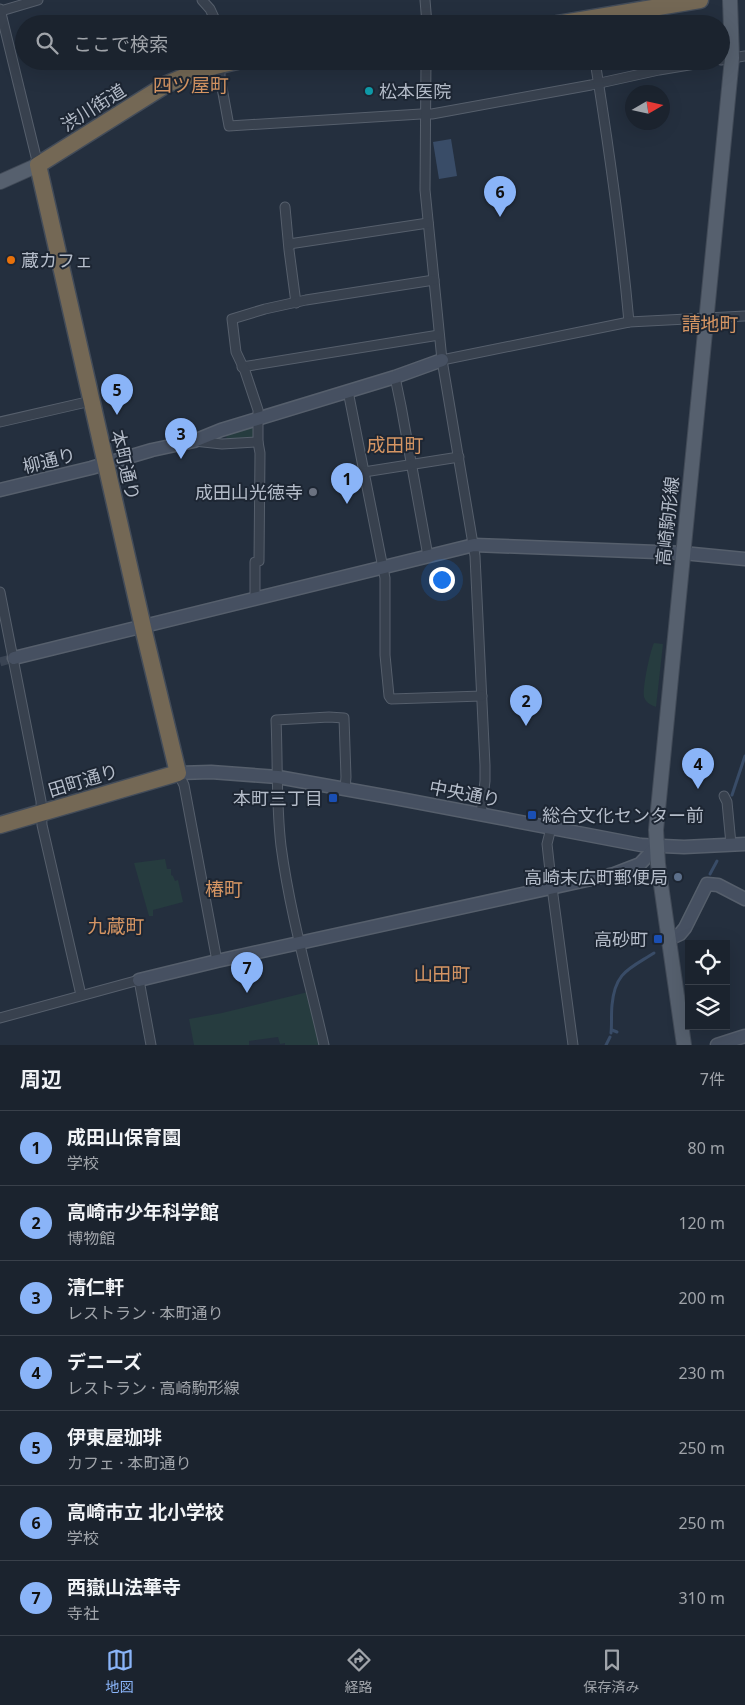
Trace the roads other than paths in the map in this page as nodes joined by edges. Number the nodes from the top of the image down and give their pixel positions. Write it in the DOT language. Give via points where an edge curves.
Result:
graph roads {
  1 [pos="38,0"];
  2 [pos="202,0"];
  3 [pos="424,0"];
  4 [pos="700,0"];
  5 [pos="730,0"];
  6 [pos="0,10"];
  7 [pos="213,15"];
  8 [pos="426,15"];
  9 [pos="620,15"];
  10 [pos="733,58"];
  11 [pos="200,70"];
  12 [pos="220,70"];
  13 [pos="426,70"];
  14 [pos="596,70"];
  15 [pos="659,70"];
  16 [pos="598,83"];
  17 [pos="427,115"];
  18 [pos="38,165"];
  19 [pos="0,182"];
  20 [pos="285,207"];
  21 [pos="428,223"];
  22 [pos="289,244"];
  23 [pos="434,280"];
  24 [pos="296,302"];
  25 [pos="745,316"];
  26 [pos="707,318"];
  27 [pos="629,322"];
  28 [pos="439,334"];
  29 [pos="442,360"];
  30 [pos="242,367"];
  31 [pos="395,377"];
  32 [pos="348,391"];
  33 [pos="91,401"];
  34 [pos="258,419"];
  35 [pos="0,422"];
  36 [pos="194,441"];
  37 [pos="258,442"];
  38 [pos="459,457"];
  39 [pos="106,464"];
  40 [pos="412,465"];
  41 [pos="364,472"];
  42 [pos="0,490"];
  43 [pos="474,545"];
  44 [pos="683,553"];
  45 [pos="428,556"];
  46 [pos="745,558"];
  47 [pos="383,567"];
  48 [pos="0,592"];
  49 [pos="255,598"];
  50 [pos="142,626"];
  51 [pos="14,658"];
  52 [pos="482,696"];
  53 [pos="178,773"];
  54 [pos="278,778"];
  55 [pos="345,789"];
  56 [pos="724,796"];
  57 [pos="41,813"];
  58 [pos="481,814"];
  59 [pos="0,825"];
  60 [pos="550,828"];
  61 [pos="731,844"];
  62 [pos="745,844"];
  63 [pos="656,846"];
  64 [pos="552,887"];
  65 [pos="745,899"];
  66 [pos="669,939"];
  67 [pos="300,944"];
  68 [pos="217,962"];
  69 [pos="139,980"];
  70 [pos="81,996"];
  71 [pos="0,1018"];
  72 [pos="745,1036"];
  73 [pos="151,1045"];
  74 [pos="324,1045"];
  75 [pos="573,1045"];
  76 [pos="684,1045"];
  77 [pos="717,1045"];
  1 -- 6 [label="street"];
  2 -- 7 [label="street"];
  3 -- 8 [label="street"];
  4 -- 9 [label="highway"];
  5 -- 10 [label="main road, 高崎駒形線"];
  6 -- 18 [label="street"];
  10 -- 26 [label="main road, 高崎駒形線"];
  11 -- 18 [label="highway, 渋川街道" via="168,84"];
  12 -- 17 [label="street" via="229,126"];
  13 -- 17 [label="street"];
  14 -- 16 [label="street"];
  15 -- 16 [label="street"];
  16 -- 17 [label="street"];
  16 -- 27 [label="street" via="624,257"];
  17 -- 21 [label="street" via="425,190"];
  18 -- 19 [label="main road, 渋川街道"];
  18 -- 33 [label="highway, 本町通り"];
  20 -- 22 [label="street"];
  21 -- 22 [label="street"];
  21 -- 23 [label="street"];
  22 -- 24 [label="street"];
  23 -- 24 [label="street"];
  23 -- 28 [label="street"];
  24 -- 30 [label="street" via="232,319 236,352"];
  25 -- 26 [label="street"];
  26 -- 27 [label="street"];
  26 -- 44 [label="main road, 高崎駒形線"];
  27 -- 29 [label="street"];
  28 -- 29 [label="street"];
  28 -- 30 [label="street"];
  29 -- 31 [label="street, 柳通り"];
  29 -- 38 [label="street"];
  30 -- 34 [label="street" via="258,410"];
  31 -- 32 [label="street, 柳通り"];
  31 -- 40 [label="street"];
  32 -- 34 [label="street, 柳通り"];
  32 -- 41 [label="street"];
  33 -- 35 [label="street"];
  33 -- 39 [label="highway, 本町通り"];
  34 -- 36 [label="street, 柳通り"];
  34 -- 37 [label="street"];
  36 -- 37 [label="street" via="222,444"];
  36 -- 39 [label="street, 柳通り"];
  37 -- 49 [label="street" via="259,561 255,562"];
  38 -- 40 [label="street"];
  38 -- 43 [label="street"];
  39 -- 42 [label="street, 柳通り"];
  39 -- 50 [label="highway, 本町通り"];
  40 -- 41 [label="street"];
  40 -- 45 [label="street"];
  41 -- 47 [label="street"];
  43 -- 44 [label="street"];
  43 -- 45 [label="street"];
  43 -- 52 [label="street"];
  44 -- 46 [label="street"];
  44 -- 63 [label="main road, 高崎駒形線"];
  45 -- 47 [label="street"];
  47 -- 49 [label="street"];
  47 -- 52 [label="street" via="385,655 391,699"];
  48 -- 51 [label="street"];
  49 -- 50 [label="street"];
  50 -- 51 [label="street"];
  50 -- 53 [label="highway, 本町通り"];
  51 -- 57 [label="street"];
  52 -- 58 [label="street" via="486,781"];
  53 -- 54 [label="street, 中央通り" via="220,772"];
  53 -- 57 [label="highway, 田町通り"];
  53 -- 68 [label="street" via="184,785"];
  54 -- 55 [label="street, 中央通り"];
  54 -- 55 [label="street" via="276,720 341,717 344,718"];
  54 -- 67 [label="street" via="276,802 281,848"];
  55 -- 58 [label="street, 中央通り"];
  56 -- 61 [label="street"];
  57 -- 59 [label="highway, 田町通り"];
  57 -- 70 [label="street"];
  58 -- 60 [label="street, 中央通り"];
  60 -- 63 [label="street, 中央通り"];
  60 -- 64 [label="street" via="547,844"];
  61 -- 62 [label="street, 中央通り"];
  61 -- 63 [label="street, 中央通り"];
  63 -- 64 [label="street" via="640,864 614,874"];
  63 -- 66 [label="main road, 高崎駒形線"];
  64 -- 67 [label="street"];
  64 -- 75 [label="street"];
  65 -- 66 [label="street" via="718,885 707,884 685,928"];
  66 -- 76 [label="main road, 高崎駒形線"];
  67 -- 68 [label="street"];
  67 -- 74 [label="street"];
  68 -- 69 [label="street"];
  69 -- 70 [label="street"];
  69 -- 73 [label="street"];
  70 -- 71 [label="street"];
  72 -- 77 [label="street"];
}
